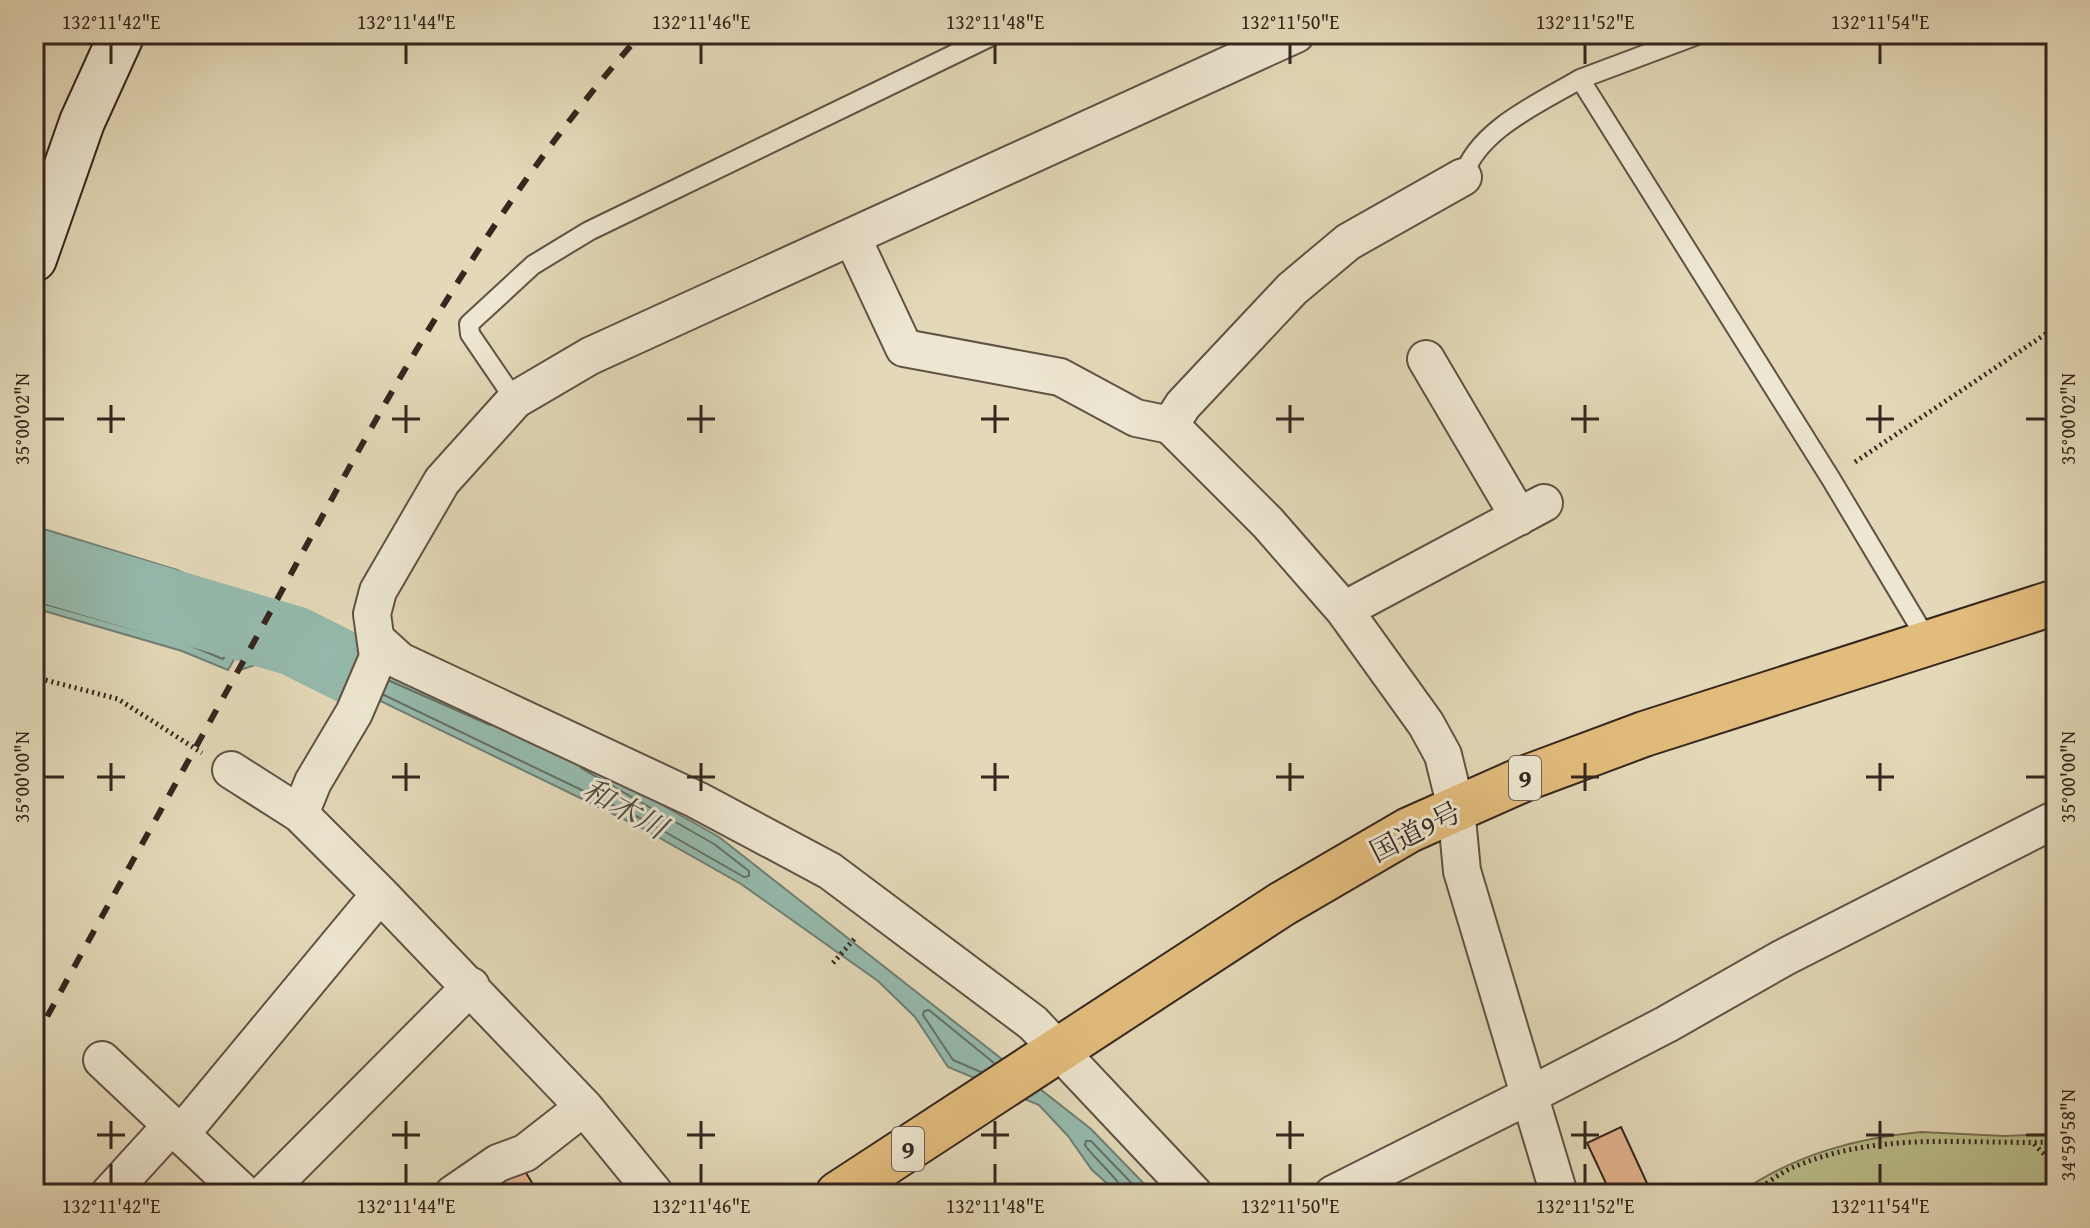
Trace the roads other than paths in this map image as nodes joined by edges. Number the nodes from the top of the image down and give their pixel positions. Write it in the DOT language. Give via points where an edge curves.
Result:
graph roads {
  1 [pos="122,34"];
  2 [pos="996,34"];
  3 [pos="1296,34"];
  4 [pos="1700,34"];
  5 [pos="1580,79"];
  6 [pos="1463,177"];
  7 [pos="852,237"];
  8 [pos="34,259"];
  9 [pos="1426,359"];
  10 [pos="515,400"];
  11 [pos="1170,425"];
  12 [pos="2056,602"];
  13 [pos="1344,610"];
  14 [pos="1929,643"];
  15 [pos="378,649"];
  16 [pos="231,770"];
  17 [pos="1456,808"];
  18 [pos="300,814"];
  19 [pos="2056,819"];
  20 [pos="380,894"];
  21 [pos="471,986"];
  22 [pos="1052,1055"];
  23 [pos="102,1060"];
  24 [pos="1532,1094"];
  25 [pos="584,1107"];
  26 [pos="176,1130"];
  27 [pos="109,1194"];
  28 [pos="244,1194"];
  29 [pos="264,1194"];
  30 [pos="453,1194"];
  31 [pos="655,1194"];
  32 [pos="838,1194"];
  33 [pos="1194,1194"];
  34 [pos="1333,1194"];
  35 [pos="1559,1194"];
  1 -- 8 [label="street" via="82,122"];
  2 -- 10 [label="lane" via="589,231 533,265 469,324 470,334"];
  3 -- 7 [label="street"];
  4 -- 5 [label="lane"];
  5 -- 6 [label="lane" via="1504,125 1467,164"];
  5 -- 14 [label="lane"];
  6 -- 11 [label="street" via="1348,242 1292,289"];
  7 -- 10 [label="street" via="590,356"];
  7 -- 11 [label="street" via="904,348 1060,377 1136,418"];
  9 -- 13 [label="street" via="1531,510"];
  10 -- 15 [label="street" via="442,481 378,591 372,614"];
  11 -- 13 [label="street" via="1268,523"];
  12 -- 14 [label="highway, 国道9号 / 9"];
  13 -- 17 [label="street" via="1426,724 1443,755"];
  14 -- 17 [label="highway, 国道9号 / 9" via="1644,734"];
  15 -- 18 [label="street" via="354,713"];
  15 -- 22 [label="street" via="697,800 830,871 941,952"];
  16 -- 18 [label="street"];
  17 -- 22 [label="highway, 国道9号 / 9" via="1282,904"];
  17 -- 24 [label="street" via="1462,871"];
  18 -- 20 [label="street"];
  19 -- 24 [label="street"];
  20 -- 21 [label="street"];
  20 -- 26 [label="street"];
  21 -- 25 [label="street"];
  21 -- 29 [label="street"];
  22 -- 32 [label="highway, 国道9号 / 9"];
  22 -- 33 [label="street"];
  23 -- 26 [label="street"];
  24 -- 34 [label="street"];
  24 -- 35 [label="street"];
  25 -- 30 [label="street" via="525,1153 498,1163"];
  25 -- 31 [label="street"];
  26 -- 27 [label="street"];
  26 -- 28 [label="street"];
}
